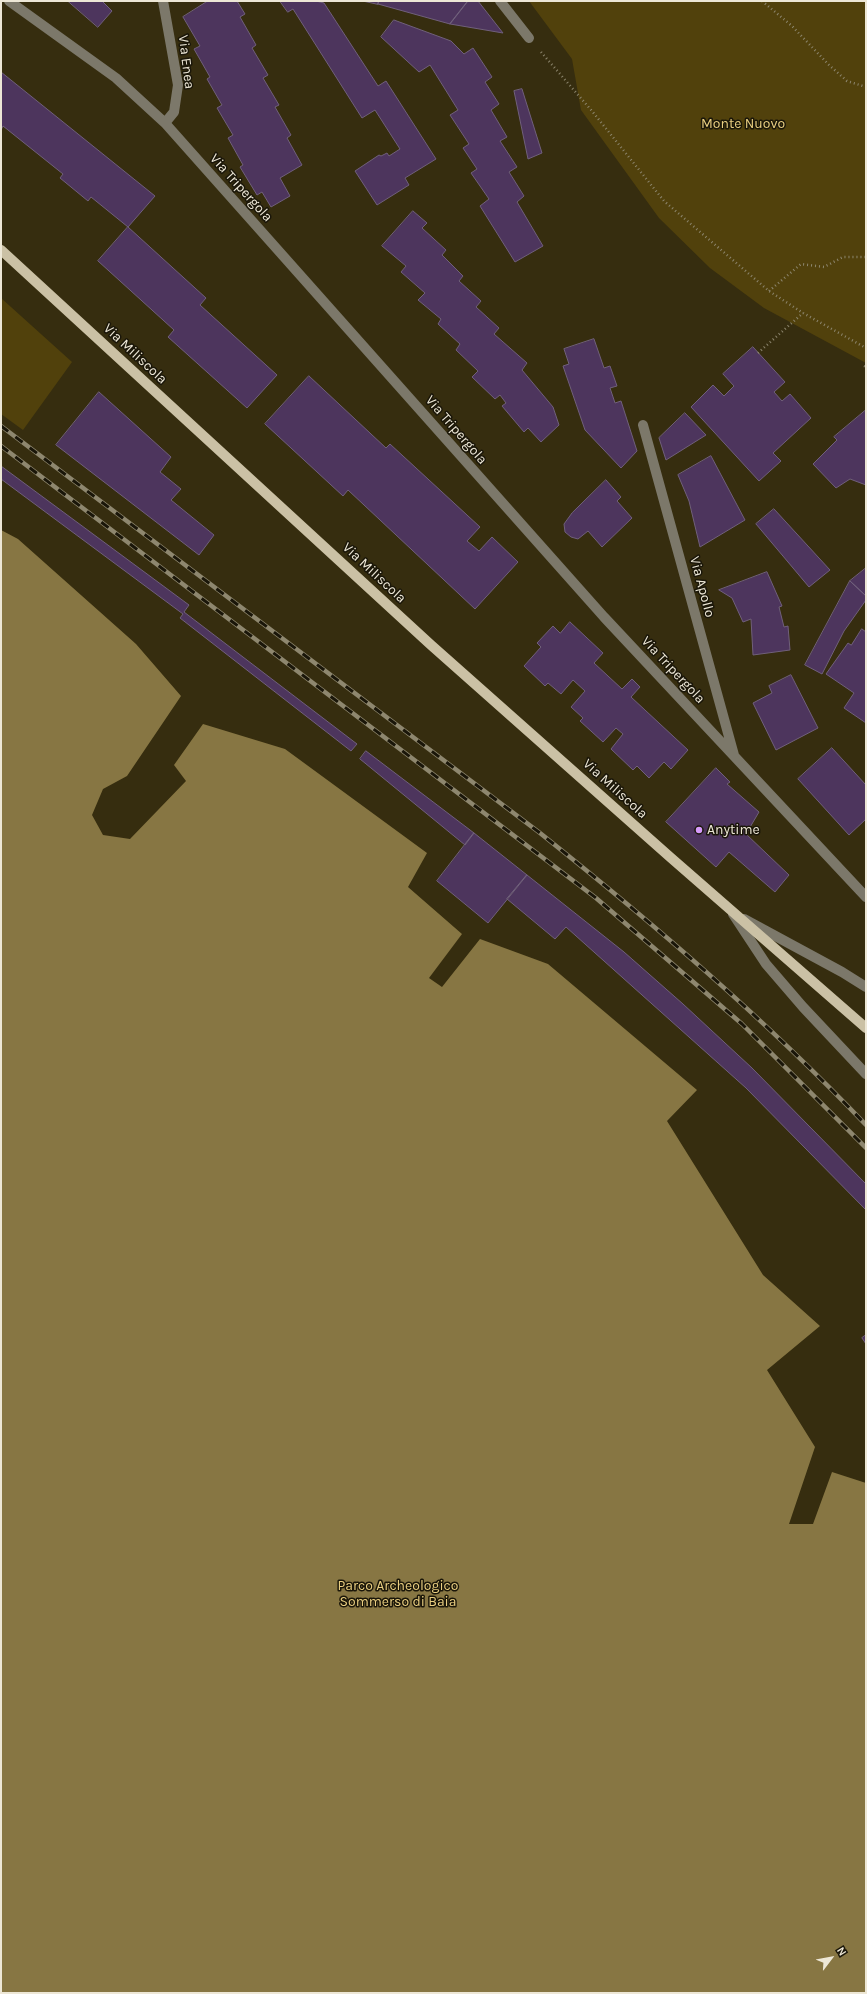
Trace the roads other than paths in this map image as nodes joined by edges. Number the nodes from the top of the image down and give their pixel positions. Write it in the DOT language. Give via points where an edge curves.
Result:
graph roads {
  1 [pos="9,1"];
  2 [pos="163,1"];
  3 [pos="500,1"];
  4 [pos="529,38"];
  5 [pos="165,123"];
  6 [pos="1,250"];
  7 [pos="643,425"];
  8 [pos="735,757"];
  9 [pos="866,897"];
  10 [pos="732,912"];
  11 [pos="866,987"];
  12 [pos="866,1028"];
  13 [pos="866,1074"];
  1 -- 5 [label="street, Via Tripergola" via="116,78"];
  2 -- 5 [label="street, Via Enea" via="178,85 174,112"];
  3 -- 4 [label="street"];
  5 -- 8 [label="street, Via Tripergola" via="501,502"];
  6 -- 10 [label="main road, Via Miliscola" via="431,645"];
  7 -- 8 [label="street, Via Apollo"];
  8 -- 9 [label="street, Via Tripergola"];
  10 -- 11 [label="street, Via Miliscola"];
  10 -- 12 [label="main road, Via Miliscola"];
  10 -- 13 [label="street, Via Miliscola" via="766,964"];
}
